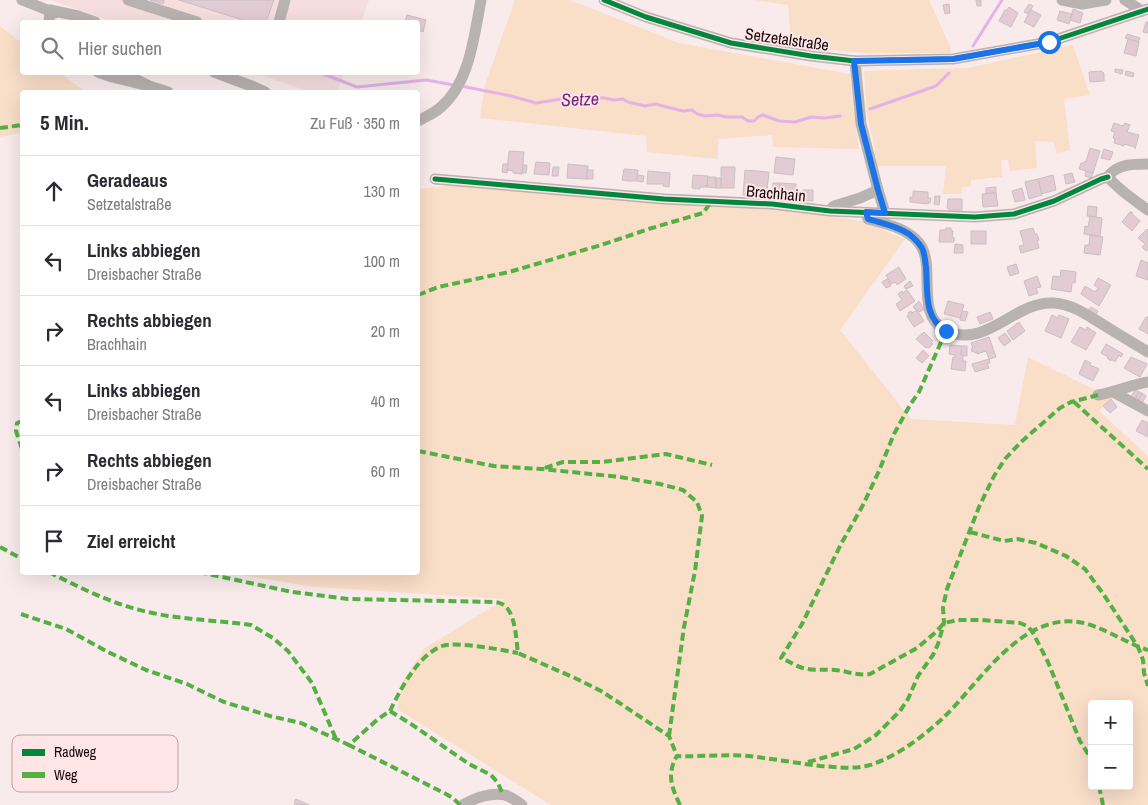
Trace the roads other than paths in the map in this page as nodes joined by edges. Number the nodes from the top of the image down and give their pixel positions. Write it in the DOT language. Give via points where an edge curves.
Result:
graph roads {
  1 [pos="22,0"];
  2 [pos="128,0"];
  3 [pos="285,0"];
  4 [pos="481,0"];
  5 [pos="604,0"];
  6 [pos="1062,0"];
  7 [pos="1106,0"];
  8 [pos="1125,0"];
  9 [pos="50,10"];
  10 [pos="1145,10"];
  11 [pos="49,20"];
  12 [pos="71,20"];
  13 [pos="89,20"];
  14 [pos="191,20"];
  15 [pos="280,20"];
  16 [pos="854,61"];
  17 [pos="106,75"];
  18 [pos="130,75"];
  19 [pos="222,75"];
  20 [pos="150,86"];
  21 [pos="162,90"];
  22 [pos="260,90"];
  23 [pos="420,120"];
  24 [pos="1148,164"];
  25 [pos="1108,178"];
  26 [pos="435,180"];
  27 [pos="878,190"];
  28 [pos="1148,210"];
  29 [pos="830,211"];
  30 [pos="866,212"];
  31 [pos="885,213"];
  32 [pos="1148,352"];
  33 [pos="1148,382"];
  34 [pos="1113,392"];
  35 [pos="1098,395"];
  36 [pos="1148,411"];
  37 [pos="463,805"];
  38 [pos="522,805"];
  1 -- 9 [label="street"];
  2 -- 14 [label="street"];
  3 -- 15 [label="street"];
  4 -- 23 [label="street" via="473,43 461,81 440,109"];
  5 -- 16 [label="street, Setzetalstraße" via="731,44"];
  6 -- 7 [label="street" via="1082,4"];
  8 -- 10 [label="street"];
  9 -- 11 [label="street"];
  9 -- 12 [label="street"];
  9 -- 13 [label="street"];
  10 -- 16 [label="street, Setzetalstraße" via="1040,44 953,59"];
  16 -- 27 [label="street" via="861,124"];
  17 -- 20 [label="street"];
  18 -- 20 [label="street"];
  19 -- 22 [label="street"];
  20 -- 21 [label="street"];
  24 -- 25 [label="street" via="1118,167"];
  25 -- 28 [label="street"];
  25 -- 31 [label="street, Brachhain" via="1014,214 975,217"];
  26 -- 29 [label="street, Brachhain"];
  27 -- 29 [label="street" via="834,206"];
  27 -- 31 [label="street"];
  29 -- 30 [label="street, Brachhain"];
  30 -- 31 [label="street, Brachhain"];
  30 -- 32 [label="street" via="868,219 908,233 919,243 925,260 929,309 938,326 946,331 966,336 975,334 1036,304 1060,303 1078,310"];
  33 -- 34 [label="street"];
  34 -- 35 [label="street"];
  34 -- 36 [label="street"];
  37 -- 38 [label="street" via="481,797 503,794"];
}
